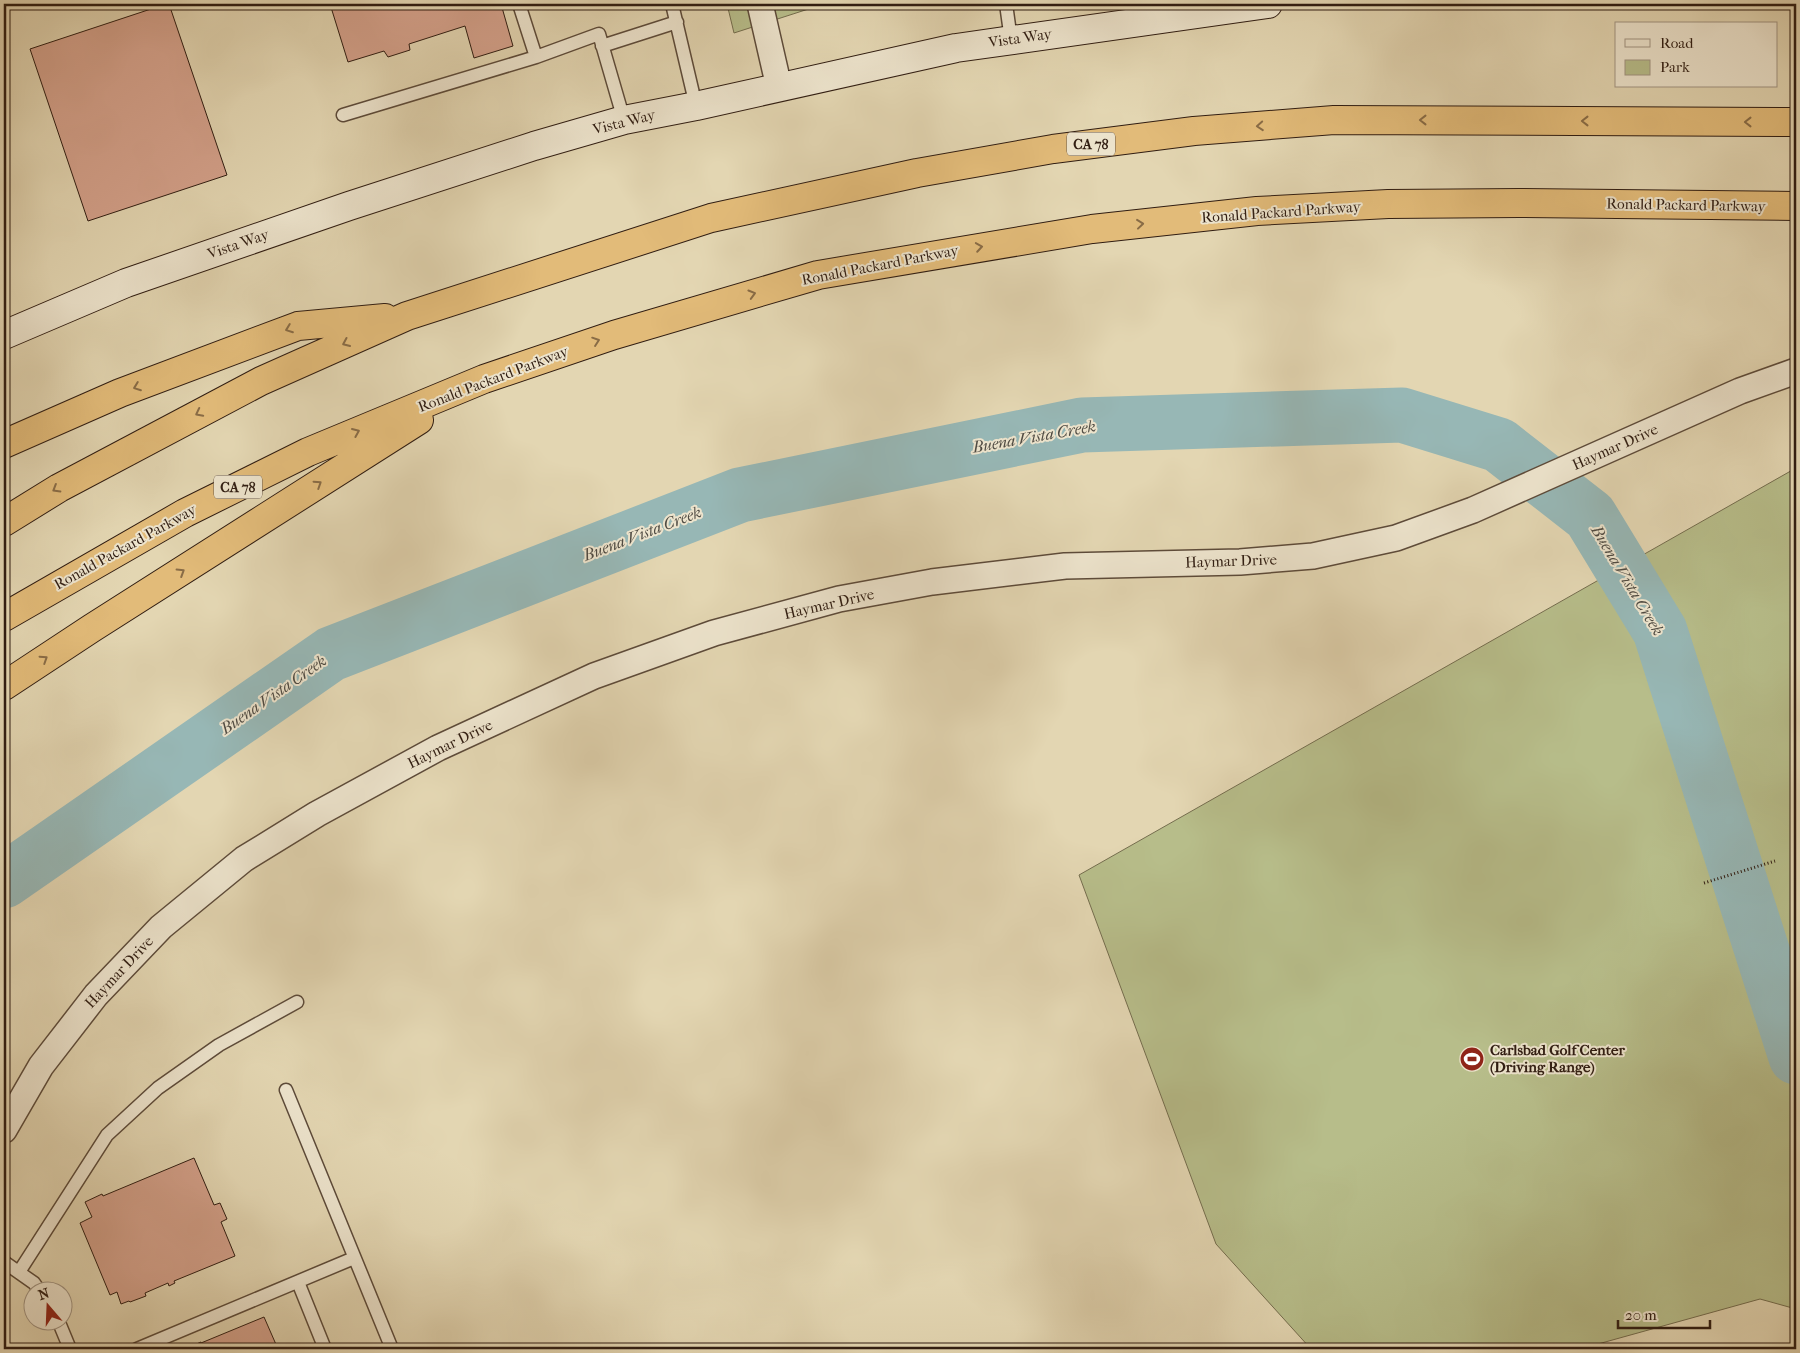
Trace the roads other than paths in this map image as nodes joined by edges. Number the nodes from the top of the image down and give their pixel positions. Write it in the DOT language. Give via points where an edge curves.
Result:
graph roads {
  1 [pos="519,4"];
  2 [pos="672,4"];
  3 [pos="760,4"];
  4 [pos="1006,4"];
  5 [pos="1268,4"];
  6 [pos="677,22"];
  7 [pos="1011,40"];
  8 [pos="602,46"];
  9 [pos="536,57"];
  10 [pos="779,87"];
  11 [pos="696,106"];
  12 [pos="344,114"];
  13 [pos="624,120"];
  14 [pos="1796,122"];
  15 [pos="1796,206"];
  16 [pos="407,316"];
  17 [pos="5,331"];
  18 [pos="1796,371"];
  19 [pos="484,379"];
  20 [pos="4,444"];
  21 [pos="4,522"];
  22 [pos="4,617"];
  23 [pos="4,686"];
  24 [pos="297,1002"];
  25 [pos="286,1090"];
  26 [pos="4,1130"];
  27 [pos="354,1258"];
  28 [pos="4,1262"];
  29 [pos="19,1272"];
  30 [pos="30,1280"];
  31 [pos="298,1282"];
  32 [pos="62,1330"];
  33 [pos="70,1349"];
  34 [pos="137,1349"];
  35 [pos="325,1349"];
  36 [pos="392,1349"];
  1 -- 9 [label="lane"];
  2 -- 6 [label="lane"];
  3 -- 10 [label="street"];
  4 -- 7 [label="lane"];
  5 -- 7 [label="main road, Vista Way"];
  6 -- 8 [label="lane"];
  6 -- 11 [label="lane"];
  7 -- 10 [label="main road, Vista Way" via="949,49"];
  8 -- 9 [label="lane" via="599,34"];
  8 -- 13 [label="lane"];
  9 -- 12 [label="lane"];
  10 -- 11 [label="main road, Vista Way"];
  11 -- 13 [label="main road, Vista Way"];
  13 -- 17 [label="main road, Vista Way" via="349,206 142,277"];
  14 -- 16 [label="highway, CA 78, one-way" via="1334,120 1194,131 1053,149 917,173 711,218"];
  19 -- 15 [label="highway, Ronald Packard Parkway / CA 78, one-way" via="614,335 818,275 1092,229 1257,211 1388,204"];
  16 -- 20 [label="highway, one-way" via="298,326 120,394"];
  16 -- 21 [label="highway, CA 78, one-way" via="261,381 58,488"];
  18 -- 26 [label="street, Haymar Drive" via="1740,390 1473,510 1396,538 1313,556 1240,562 1065,566 932,582 839,599 714,633 594,676 438,748 317,814 244,859 160,927 96,995 41,1066"];
  22 -- 19 [label="highway, Ronald Packard Parkway / CA 78, one-way" via="185,513 308,452"];
  23 -- 19 [label="highway, one-way"];
  24 -- 29 [label="lane" via="220,1044 158,1088 107,1136"];
  25 -- 27 [label="lane"];
  27 -- 31 [label="lane"];
  27 -- 36 [label="lane"];
  28 -- 29 [label="lane"];
  29 -- 30 [label="lane"];
  31 -- 34 [label="lane"];
  31 -- 35 [label="lane"];
  32 -- 33 [label="lane"];
}
